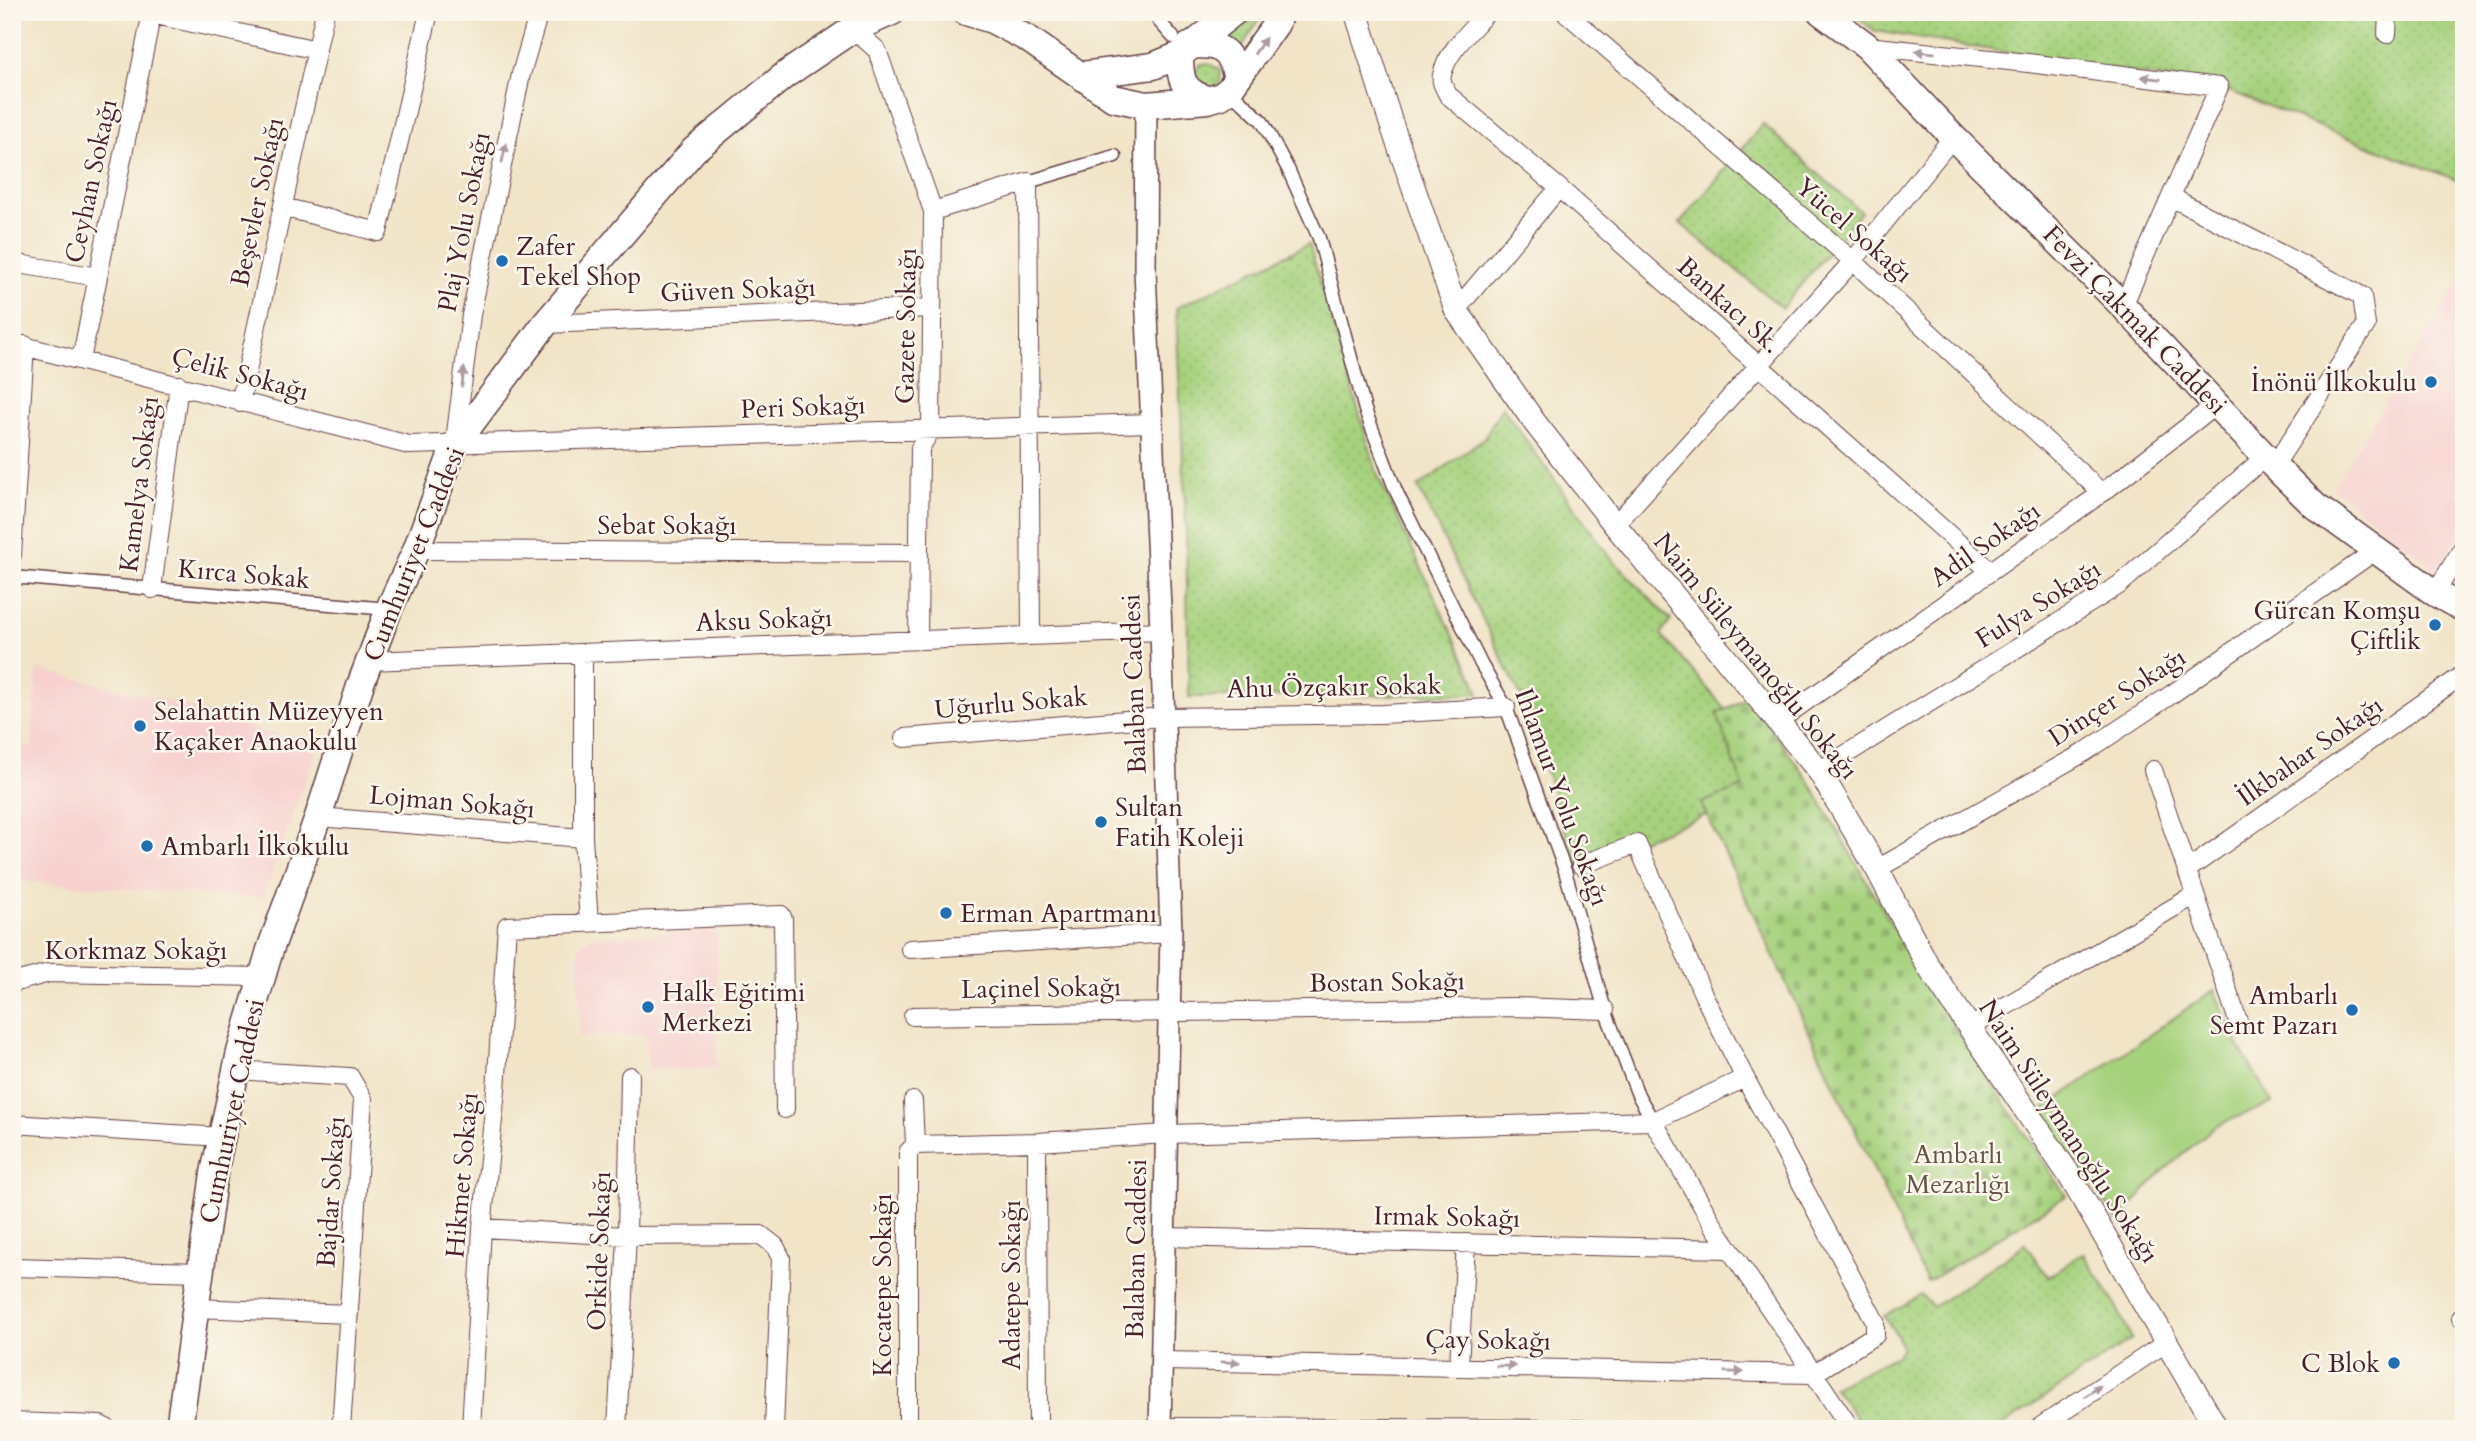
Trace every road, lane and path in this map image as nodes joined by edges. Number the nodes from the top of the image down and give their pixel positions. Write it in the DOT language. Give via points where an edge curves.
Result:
graph roads {
  1 [pos="325,12"];
  2 [pos="429,12"];
  3 [pos="539,12"];
  4 [pos="892,12"];
  5 [pos="966,12"];
  6 [pos="1164,12"];
  7 [pos="1234,12"];
  8 [pos="1280,12"];
  9 [pos="1356,12"];
  10 [pos="1488,12"];
  11 [pos="1565,12"];
  12 [pos="1821,12"];
  13 [pos="2388,12"];
  14 [pos="151,13"];
  15 [pos="846,21"];
  16 [pos="2387,34"];
  17 [pos="1181,46"];
  18 [pos="1867,47"];
  19 [pos="317,50"];
  20 [pos="1153,66"];
  21 [pos="1082,75"];
  22 [pos="1225,89"];
  23 [pos="1146,106"];
  24 [pos="1953,137"];
  25 [pos="1115,156"];
  26 [pos="1028,182"];
  27 [pos="1559,188"];
  28 [pos="2171,197"];
  29 [pos="283,207"];
  30 [pos="933,211"];
  31 [pos="1853,261"];
  32 [pos="12,263"];
  33 [pos="98,277"];
  34 [pos="2123,306"];
  35 [pos="932,308"];
  36 [pos="1456,310"];
  37 [pos="545,324"];
  38 [pos="19,344"];
  39 [pos="81,360"];
  40 [pos="1757,365"];
  41 [pos="179,385"];
  42 [pos="240,403"];
  43 [pos="2217,404"];
  44 [pos="1152,423"];
  45 [pos="1030,427"];
  46 [pos="931,430"];
  47 [pos="455,445"];
  48 [pos="2270,461"];
  49 [pos="2102,494"];
  50 [pos="1615,525"];
  51 [pos="2464,546"];
  52 [pos="416,550"];
  53 [pos="2375,551"];
  54 [pos="919,553"];
  55 [pos="12,555"];
  56 [pos="1990,570"];
  57 [pos="12,578"];
  58 [pos="152,589"];
  59 [pos="2435,593"];
  60 [pos="389,609"];
  61 [pos="2464,609"];
  62 [pos="1161,631"];
  63 [pos="1031,636"];
  64 [pos="918,641"];
  65 [pos="583,653"];
  66 [pos="369,661"];
  67 [pos="2464,674"];
  68 [pos="1506,707"];
  69 [pos="1164,717"];
  70 [pos="1778,721"];
  71 [pos="904,738"];
  72 [pos="2152,770"];
  73 [pos="1819,771"];
  74 [pos="318,817"];
  75 [pos="583,838"];
  76 [pos="1581,865"];
  77 [pos="1877,869"];
  78 [pos="2187,870"];
  79 [pos="2195,895"];
  80 [pos="589,922"];
  81 [pos="1171,933"];
  82 [pos="910,949"];
  83 [pos="261,976"];
  84 [pos="12,983"];
  85 [pos="1605,1010"];
  86 [pos="1170,1012"];
  87 [pos="913,1016"];
  88 [pos="2239,1024"];
  89 [pos="1969,1027"];
  90 [pos="235,1070"];
  91 [pos="630,1076"];
  92 [pos="1745,1079"];
  93 [pos="914,1101"];
  94 [pos="785,1109"];
  95 [pos="1653,1121"];
  96 [pos="12,1124"];
  97 [pos="1167,1134"];
  98 [pos="222,1137"];
  99 [pos="1037,1142"];
  100 [pos="915,1144"];
  101 [pos="482,1228"];
  102 [pos="627,1236"];
  103 [pos="1163,1237"];
  104 [pos="1466,1243"];
  105 [pos="1729,1249"];
  106 [pos="12,1267"];
  107 [pos="201,1272"];
  108 [pos="196,1308"];
  109 [pos="349,1314"];
  110 [pos="2167,1342"];
  111 [pos="1162,1361"];
  112 [pos="1458,1365"];
  113 [pos="1813,1374"];
  114 [pos="12,1422"];
  115 [pos="178,1427"];
  116 [pos="1160,1428"];
  117 [pos="108,1429"];
  118 [pos="341,1429"];
  119 [pos="471,1429"];
  120 [pos="617,1429"];
  121 [pos="774,1429"];
  122 [pos="908,1429"];
  123 [pos="1038,1429"];
  124 [pos="1580,1429"];
  125 [pos="1851,1429"];
  126 [pos="2037,1429"];
  127 [pos="2217,1429"];
  1 -- 19 [label="street, Beşevler Sokağı"];
  2 -- 29 [label="street" via="378,232"];
  47 -- 3 [label="street, Plaj Yolu Sokağı, one-way" via="471,315 521,74"];
  4 -- 15 [label="main road, Cumhuriyet Caddesi"];
  5 -- 21 [label="main road" via="1028,39"];
  6 -- 17 [label="street" via="1158,20"];
  7 -- 17 [label="main road"];
  22 -- 8 [label="main road, one-way" via="1276,24"];
  9 -- 36 [label="main road, Naim Süleymanoğlu Sokağı"];
  10 -- 27 [label="street, Bankacı Sk." via="1453,52 1442,83 1448,95"];
  11 -- 31 [label="street, Yücel Sokağı"];
  12 -- 18 [label="main road, Fevzi Çakmak Caddesi"];
  13 -- 16 [label="street"];
  14 -- 19 [label="street"];
  14 -- 33 [label="street, Ceyhan Sokağı"];
  15 -- 30 [label="street, Gazete Sokağı" via="877,50"];
  15 -- 37 [label="main road, Cumhuriyet Caddesi" via="694,149"];
  17 -- 20 [label="main road"];
  17 -- 22 [label="main road" via="1182,82 1187,89"];
  17 -- 22 [label="main road" via="1209,44 1229,56"];
  18 -- 24 [label="main road, Fevzi Çakmak Caddesi"];
  28 -- 18 [label="street, one-way" via="2219,87"];
  19 -- 29 [label="street, Beşevler Sokağı"];
  20 -- 21 [label="main road"];
  20 -- 23 [label="main road" via="1147,78"];
  21 -- 23 [label="main road" via="1113,98"];
  22 -- 23 [label="main road"];
  22 -- 68 [label="street, Ihlamur Yolu Sokağı" via="1262,121 1320,238 1365,410 1392,479"];
  23 -- 44 [label="street, Balaban Caddesi" via="1145,270"];
  24 -- 31 [label="street"];
  24 -- 34 [label="main road, Fevzi Çakmak Caddesi"];
  25 -- 26 [label="street"];
  26 -- 30 [label="street"];
  26 -- 45 [label="street"];
  27 -- 36 [label="street"];
  27 -- 40 [label="street, Bankacı Sk."];
  28 -- 34 [label="street"];
  28 -- 48 [label="street, Fulya Sokağı" via="2362,296 2366,325"];
  29 -- 42 [label="street, Beşevler Sokağı"];
  30 -- 35 [label="street, Gazete Sokağı"];
  31 -- 40 [label="street"];
  31 -- 49 [label="street, Yücel Sokağı"];
  32 -- 33 [label="street"];
  33 -- 39 [label="street, Ceyhan Sokağı"];
  34 -- 43 [label="main road, Fevzi Çakmak Caddesi"];
  35 -- 37 [label="street, Güven Sokağı"];
  35 -- 46 [label="street, Gazete Sokağı"];
  36 -- 50 [label="main road, Naim Süleymanoğlu Sokağı" via="1535,423"];
  37 -- 47 [label="main road, Cumhuriyet Caddesi"];
  38 -- 39 [label="street, Çelik Sokağı"];
  38 -- 55 [label="street"];
  39 -- 41 [label="street, Çelik Sokağı"];
  40 -- 50 [label="street"];
  40 -- 56 [label="street, Bankacı Sk."];
  41 -- 42 [label="street, Çelik Sokağı"];
  41 -- 58 [label="street, Kamelya Sokağı"];
  42 -- 47 [label="street, Çelik Sokağı" via="409,445"];
  43 -- 48 [label="main road, Fevzi Çakmak Caddesi"];
  43 -- 49 [label="street, Adil Sokağı"];
  44 -- 45 [label="street, Peri Sokağı"];
  44 -- 62 [label="street, Balaban Caddesi"];
  45 -- 46 [label="street, Peri Sokağı"];
  45 -- 63 [label="street"];
  46 -- 47 [label="street, Peri Sokağı"];
  46 -- 54 [label="street, Gazete Sokağı" via="920,448"];
  47 -- 52 [label="main road, Cumhuriyet Caddesi"];
  48 -- 53 [label="main road, Fevzi Çakmak Caddesi" via="2315,506"];
  48 -- 73 [label="street, Fulya Sokağı" via="2119,585"];
  49 -- 56 [label="street, Adil Sokağı"];
  50 -- 70 [label="main road, Naim Süleymanoğlu Sokağı"];
  51 -- 59 [label="street"];
  52 -- 54 [label="street, Sebat Sokağı"];
  52 -- 60 [label="main road, Cumhuriyet Caddesi"];
  53 -- 59 [label="main road, Fevzi Çakmak Caddesi"];
  53 -- 77 [label="street, Dinçer Sokağı" via="2085,752"];
  54 -- 64 [label="street, Gazete Sokağı"];
  56 -- 70 [label="street, Adil Sokağı"];
  57 -- 58 [label="street, Kırca Sokak"];
  58 -- 60 [label="street, Kırca Sokak"];
  59 -- 61 [label="main road, Fevzi Çakmak Caddesi"];
  60 -- 66 [label="main road, Cumhuriyet Caddesi"];
  62 -- 63 [label="street, Aksu Sokağı"];
  62 -- 69 [label="street, Balaban Caddesi"];
  63 -- 64 [label="street, Aksu Sokağı"];
  64 -- 65 [label="street, Aksu Sokağı"];
  65 -- 66 [label="street, Aksu Sokağı"];
  65 -- 75 [label="street"];
  66 -- 74 [label="main road, Cumhuriyet Caddesi"];
  67 -- 78 [label="street, İlkbahar Sokağı"];
  68 -- 69 [label="street, Ahu Özçakır Sokak"];
  68 -- 85 [label="street, Ihlamur Yolu Sokağı" via="1565,871"];
  69 -- 71 [label="street, Uğurlu Sokak"];
  69 -- 81 [label="street, Balaban Caddesi"];
  70 -- 73 [label="main road, Naim Süleymanoğlu Sokağı"];
  72 -- 78 [label="street"];
  73 -- 77 [label="main road, Naim Süleymanoğlu Sokağı"];
  74 -- 75 [label="street, Lojman Sokağı"];
  74 -- 83 [label="main road, Cumhuriyet Caddesi"];
  75 -- 80 [label="street"];
  76 -- 92 [label="street" via="1637,844"];
  77 -- 89 [label="main road, Naim Süleymanoğlu Sokağı" via="1928,966"];
  78 -- 79 [label="street"];
  79 -- 88 [label="street"];
  79 -- 89 [label="street"];
  80 -- 94 [label="street" via="781,915"];
  80 -- 101 [label="street, Hikmet Sokağı" via="507,926"];
  81 -- 82 [label="street"];
  81 -- 86 [label="street, Balaban Caddesi"];
  83 -- 84 [label="street, Korkmaz Sokağı" via="49,972"];
  83 -- 90 [label="main road, Cumhuriyet Caddesi"];
  85 -- 86 [label="street, Bostan Sokağı"];
  85 -- 95 [label="street, Ihlamur Yolu Sokağı"];
  86 -- 87 [label="street, Laçinel Sokağı"];
  86 -- 97 [label="street, Balaban Caddesi"];
  89 -- 110 [label="main road, Naim Süleymanoğlu Sokağı" via="2068,1173"];
  90 -- 98 [label="main road, Cumhuriyet Caddesi"];
  90 -- 109 [label="street, Bajdar Sokağı" via="350,1077 363,1098"];
  91 -- 102 [label="street, Orkide Sokağı"];
  92 -- 95 [label="street"];
  92 -- 113 [label="street" via="1875,1321 1875,1335"];
  93 -- 100 [label="street, Kocatepe Sokağı"];
  95 -- 97 [label="street"];
  95 -- 105 [label="street, Ihlamur Yolu Sokağı"];
  96 -- 98 [label="street"];
  97 -- 99 [label="street"];
  97 -- 103 [label="street, Balaban Caddesi"];
  98 -- 107 [label="main road, Cumhuriyet Caddesi"];
  99 -- 100 [label="street"];
  99 -- 123 [label="street, Adatepe Sokağı"];
  100 -- 122 [label="street, Kocatepe Sokağı" via="908,1152"];
  101 -- 102 [label="street"];
  101 -- 119 [label="street, Hikmet Sokağı"];
  102 -- 120 [label="street, Orkide Sokağı"];
  102 -- 121 [label="street" via="761,1235 775,1246 781,1258"];
  103 -- 104 [label="street, Irmak Sokağı"];
  103 -- 111 [label="street, Balaban Caddesi"];
  104 -- 105 [label="street, Irmak Sokağı"];
  104 -- 112 [label="street"];
  105 -- 113 [label="street, Ihlamur Yolu Sokağı"];
  106 -- 107 [label="street"];
  107 -- 108 [label="main road, Cumhuriyet Caddesi"];
  108 -- 109 [label="street"];
  108 -- 115 [label="main road, Cumhuriyet Caddesi"];
  109 -- 118 [label="street, Bajdar Sokağı"];
  126 -- 110 [label="street, one-way"];
  110 -- 127 [label="main road, Naim Süleymanoğlu Sokağı"];
  111 -- 112 [label="street, Çay Sokağı, one-way"];
  111 -- 116 [label="street, Balaban Caddesi"];
  112 -- 113 [label="street, Çay Sokağı, one-way"];
  113 -- 125 [label="street, Ihlamur Yolu Sokağı"];
  114 -- 117 [label="street"];
  116 -- 124 [label="street"];
}
